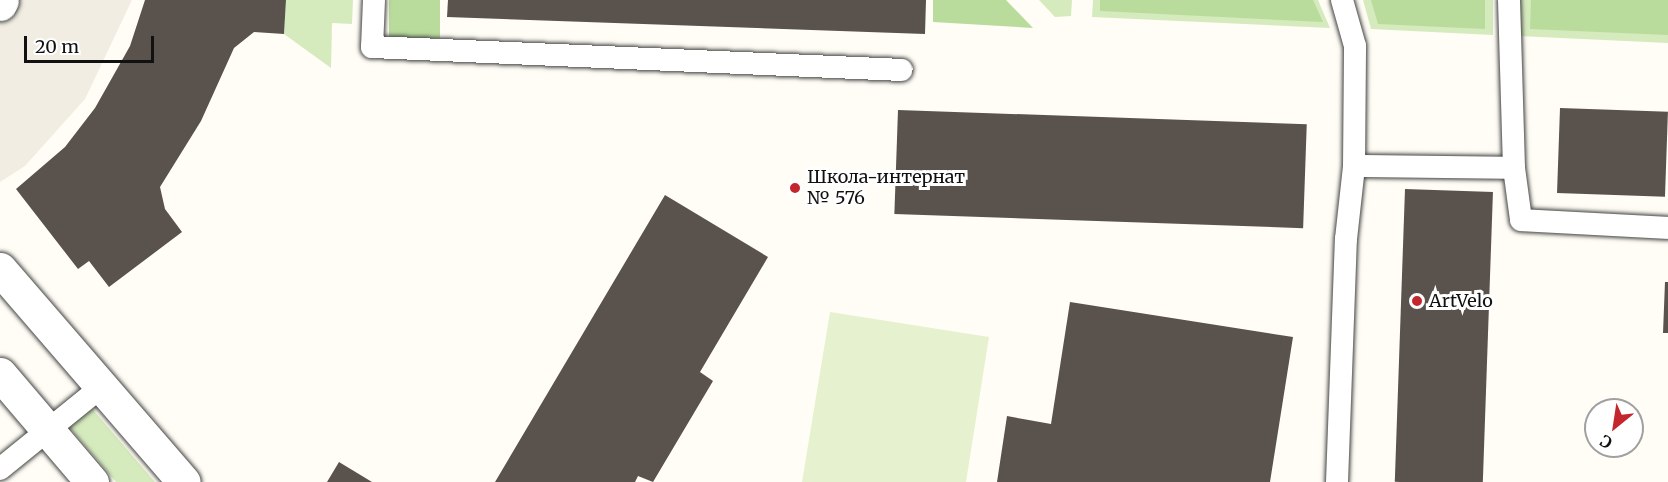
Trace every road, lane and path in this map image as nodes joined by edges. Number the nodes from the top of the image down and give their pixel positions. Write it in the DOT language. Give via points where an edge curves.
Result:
graph roads {
  1 [pos="374,0"];
  2 [pos="1342,0"];
  3 [pos="1509,0"];
  4 [pos="902,70"];
  5 [pos="1354,166"];
  6 [pos="1514,168"];
  7 [pos="1668,228"];
  8 [pos="0,269"];
  9 [pos="0,374"];
  10 [pos="100,388"];
  11 [pos="49,431"];
  12 [pos="0,469"];
  13 [pos="92,482"];
  14 [pos="184,482"];
  15 [pos="1337,482"];
  1 -- 4 [label="lane" via="372,46"];
  2 -- 5 [label="lane" via="1354,46"];
  3 -- 6 [label="lane"];
  5 -- 6 [label="lane"];
  5 -- 15 [label="lane" via="1346,239"];
  6 -- 7 [label="lane" via="1521,220"];
  8 -- 10 [label="street"];
  9 -- 11 [label="street"];
  10 -- 11 [label="lane"];
  10 -- 14 [label="street"];
  11 -- 12 [label="lane"];
  11 -- 13 [label="street"];
}
